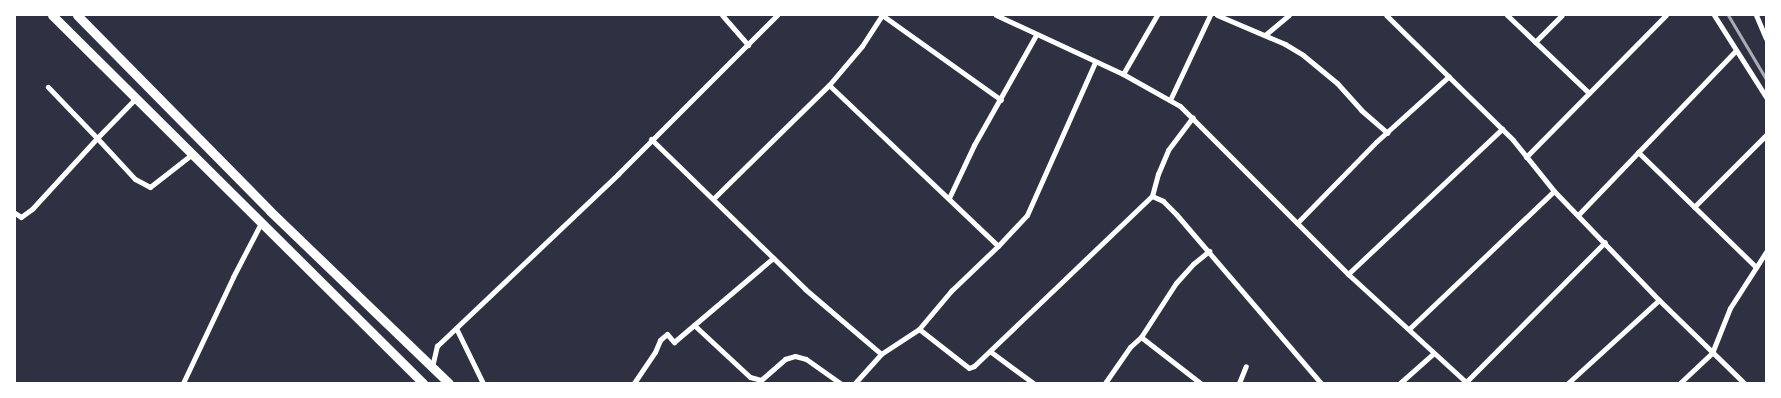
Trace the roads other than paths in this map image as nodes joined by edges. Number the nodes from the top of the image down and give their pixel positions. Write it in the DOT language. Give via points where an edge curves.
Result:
graph roads {
  1 [pos="52,15"];
  2 [pos="77,15"];
  3 [pos="722,15"];
  4 [pos="777,15"];
  5 [pos="996,15"];
  6 [pos="1157,15"];
  7 [pos="1210,15"];
  8 [pos="1217,15"];
  9 [pos="1289,15"];
  10 [pos="1386,15"];
  11 [pos="1507,15"];
  12 [pos="1562,15"];
  13 [pos="1666,15"];
  14 [pos="1714,15"];
  15 [pos="1756,15"];
  16 [pos="1036,35"];
  17 [pos="1265,35"];
  18 [pos="1766,38"];
  19 [pos="1535,42"];
  20 [pos="748,44"];
  21 [pos="1736,50"];
  22 [pos="1095,62"];
  23 [pos="1123,74"];
  24 [pos="1449,76"];
  25 [pos="829,85"];
  26 [pos="48,88"];
  27 [pos="1589,93"];
  28 [pos="1766,97"];
  29 [pos="135,99"];
  30 [pos="1000,100"];
  31 [pos="1170,100"];
  32 [pos="1192,117"];
  33 [pos="180,120"];
  34 [pos="1502,129"];
  35 [pos="168,131"];
  36 [pos="1387,133"];
  37 [pos="1766,135"];
  38 [pos="97,138"];
  39 [pos="651,139"];
  40 [pos="1638,152"];
  41 [pos="191,155"];
  42 [pos="1526,157"];
  43 [pos="1554,191"];
  44 [pos="1152,196"];
  45 [pos="714,198"];
  46 [pos="949,198"];
  47 [pos="1694,206"];
  48 [pos="15,213"];
  49 [pos="1578,215"];
  50 [pos="1297,223"];
  51 [pos="261,224"];
  52 [pos="1604,242"];
  53 [pos="998,246"];
  54 [pos="1209,251"];
  55 [pos="1766,252"];
  56 [pos="773,258"];
  57 [pos="1756,267"];
  58 [pos="1348,274"];
  59 [pos="1659,300"];
  60 [pos="694,325"];
  61 [pos="456,328"];
  62 [pos="919,329"];
  63 [pos="1409,329"];
  64 [pos="1141,337"];
  65 [pos="991,352"];
  66 [pos="1434,353"];
  67 [pos="1712,353"];
  68 [pos="881,354"];
  69 [pos="1246,366"];
  70 [pos="432,367"];
  71 [pos="183,383"];
  72 [pos="423,383"];
  73 [pos="449,383"];
  74 [pos="483,383"];
  75 [pos="634,383"];
  76 [pos="840,383"];
  77 [pos="855,383"];
  78 [pos="1033,383"];
  79 [pos="1105,383"];
  80 [pos="1200,383"];
  81 [pos="1239,383"];
  82 [pos="1321,383"];
  83 [pos="1400,383"];
  84 [pos="1466,383"];
  85 [pos="1568,383"];
  86 [pos="1680,383"];
  87 [pos="1744,383"];
  1 -- 29 [label="main road"];
  2 -- 33 [label="main road"];
  3 -- 20 [label="street"];
  4 -- 20 [label="street"];
  5 -- 16 [label="street"];
  6 -- 23 [label="street"];
  7 -- 31 [label="street"];
  8 -- 17 [label="street"];
  9 -- 17 [label="street"];
  10 -- 24 [label="street"];
  11 -- 19 [label="street"];
  12 -- 19 [label="street"];
  13 -- 27 [label="street"];
  14 -- 21 [label="street"];
  15 -- 18 [label="street"];
  16 -- 22 [label="street"];
  16 -- 30 [label="street"];
  17 -- 36 [label="street" via="1303,55 1338,83"];
  19 -- 27 [label="street"];
  20 -- 39 [label="street"];
  21 -- 28 [label="street"];
  21 -- 40 [label="street"];
  22 -- 23 [label="street"];
  22 -- 53 [label="street" via="1036,198 1027,215"];
  23 -- 31 [label="street"];
  24 -- 34 [label="street"];
  24 -- 36 [label="street"];
  25 -- 30 [label="street" via="862,46 882,15"];
  25 -- 45 [label="street"];
  25 -- 46 [label="street"];
  26 -- 38 [label="street"];
  27 -- 42 [label="street"];
  29 -- 35 [label="main road"];
  29 -- 38 [label="street"];
  30 -- 46 [label="street"];
  31 -- 32 [label="street"];
  32 -- 44 [label="street" via="1168,150"];
  32 -- 50 [label="street"];
  33 -- 35 [label="main road"];
  33 -- 70 [label="main road"];
  34 -- 42 [label="street"];
  34 -- 58 [label="street"];
  35 -- 41 [label="main road"];
  36 -- 50 [label="street"];
  37 -- 47 [label="street"];
  38 -- 41 [label="street" via="135,179 150,188"];
  38 -- 48 [label="street" via="32,209 21,217"];
  39 -- 45 [label="street"];
  39 -- 61 [label="street"];
  40 -- 47 [label="street"];
  40 -- 49 [label="street"];
  41 -- 51 [label="main road"];
  42 -- 43 [label="street"];
  43 -- 49 [label="street"];
  43 -- 63 [label="street"];
  44 -- 54 [label="street" via="1163,201"];
  44 -- 65 [label="street"];
  45 -- 56 [label="street"];
  46 -- 53 [label="street"];
  47 -- 57 [label="street"];
  49 -- 52 [label="street"];
  50 -- 58 [label="street"];
  51 -- 71 [label="street"];
  51 -- 72 [label="main road"];
  52 -- 59 [label="street"];
  52 -- 84 [label="street"];
  53 -- 62 [label="street"];
  54 -- 64 [label="street" via="1176,283"];
  54 -- 82 [label="street"];
  55 -- 57 [label="street"];
  56 -- 60 [label="street"];
  56 -- 68 [label="street"];
  57 -- 67 [label="street" via="1730,308"];
  58 -- 63 [label="street"];
  59 -- 67 [label="street"];
  59 -- 85 [label="street"];
  60 -- 75 [label="street" via="674,342 667,334 660,340"];
  60 -- 76 [label="street" via="750,377 761,380 785,359 795,356 806,358"];
  61 -- 70 [label="street" via="437,346"];
  61 -- 74 [label="street"];
  62 -- 65 [label="street" via="969,368"];
  62 -- 68 [label="street"];
  63 -- 66 [label="street"];
  64 -- 79 [label="street"];
  64 -- 80 [label="street"];
  65 -- 78 [label="street"];
  66 -- 83 [label="street"];
  66 -- 84 [label="street"];
  67 -- 86 [label="street"];
  67 -- 87 [label="street"];
  68 -- 77 [label="street"];
  69 -- 81 [label="street"];
  70 -- 73 [label="main road"];
}
